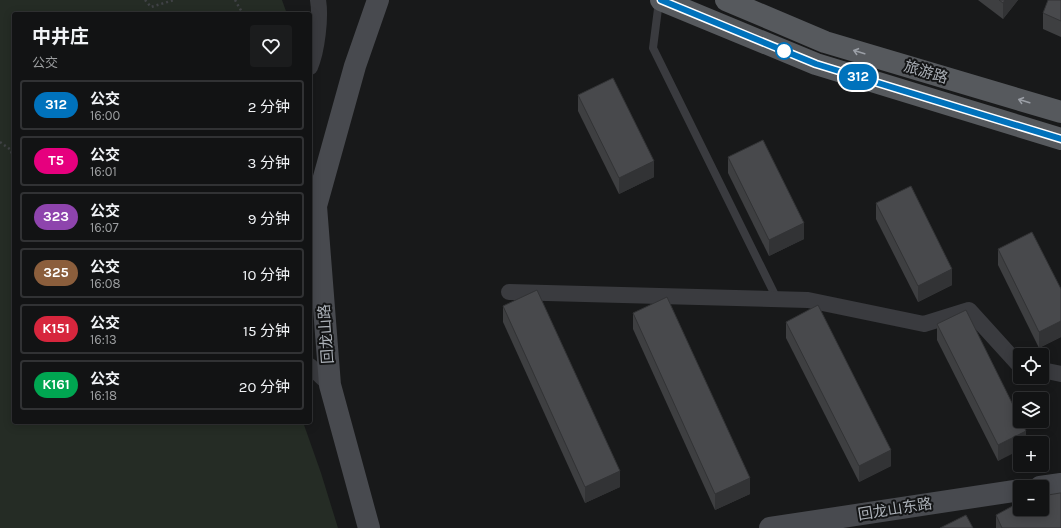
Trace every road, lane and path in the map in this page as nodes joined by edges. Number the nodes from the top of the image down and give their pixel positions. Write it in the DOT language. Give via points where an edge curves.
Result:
graph roads {
  1 [pos="144,0"];
  2 [pos="174,0"];
  3 [pos="235,0"];
  4 [pos="318,0"];
  5 [pos="378,0"];
  6 [pos="660,0"];
  7 [pos="726,0"];
  8 [pos="242,12"];
  9 [pos="312,63"];
  10 [pos="1061,112"];
  11 [pos="1061,139"];
  12 [pos="0,142"];
  13 [pos="12,156"];
  14 [pos="509,292"];
  15 [pos="777,299"];
  16 [pos="1013,358"];
  17 [pos="312,368"];
  18 [pos="1049,371"];
  19 [pos="1061,374"];
  20 [pos="330,385"];
  21 [pos="1061,484"];
  22 [pos="1049,486"];
  23 [pos="1013,491"];
  24 [pos="369,528"];
  25 [pos="770,528"];
  1 -- 2 [label="path" via="151,7"];
  3 -- 8 [label="path"];
  4 -- 9 [label="street" via="320,11"];
  5 -- 20 [label="street, 回龙山路" via="356,66 316,206"];
  6 -- 11 [label="main road, 旅游路" via="816,64"];
  6 -- 15 [label="lane" via="653,48"];
  10 -- 7 [label="main road, 旅游路, one-way" via="826,42"];
  12 -- 13 [label="path" via="11,150"];
  14 -- 15 [label="street"];
  15 -- 16 [label="street" via="808,300 924,324 969,310"];
  17 -- 20 [label="street"];
  18 -- 19 [label="street"];
  20 -- 24 [label="street, 回龙山路"];
  21 -- 22 [label="street"];
  23 -- 25 [label="street, 回龙山东路"];
}
